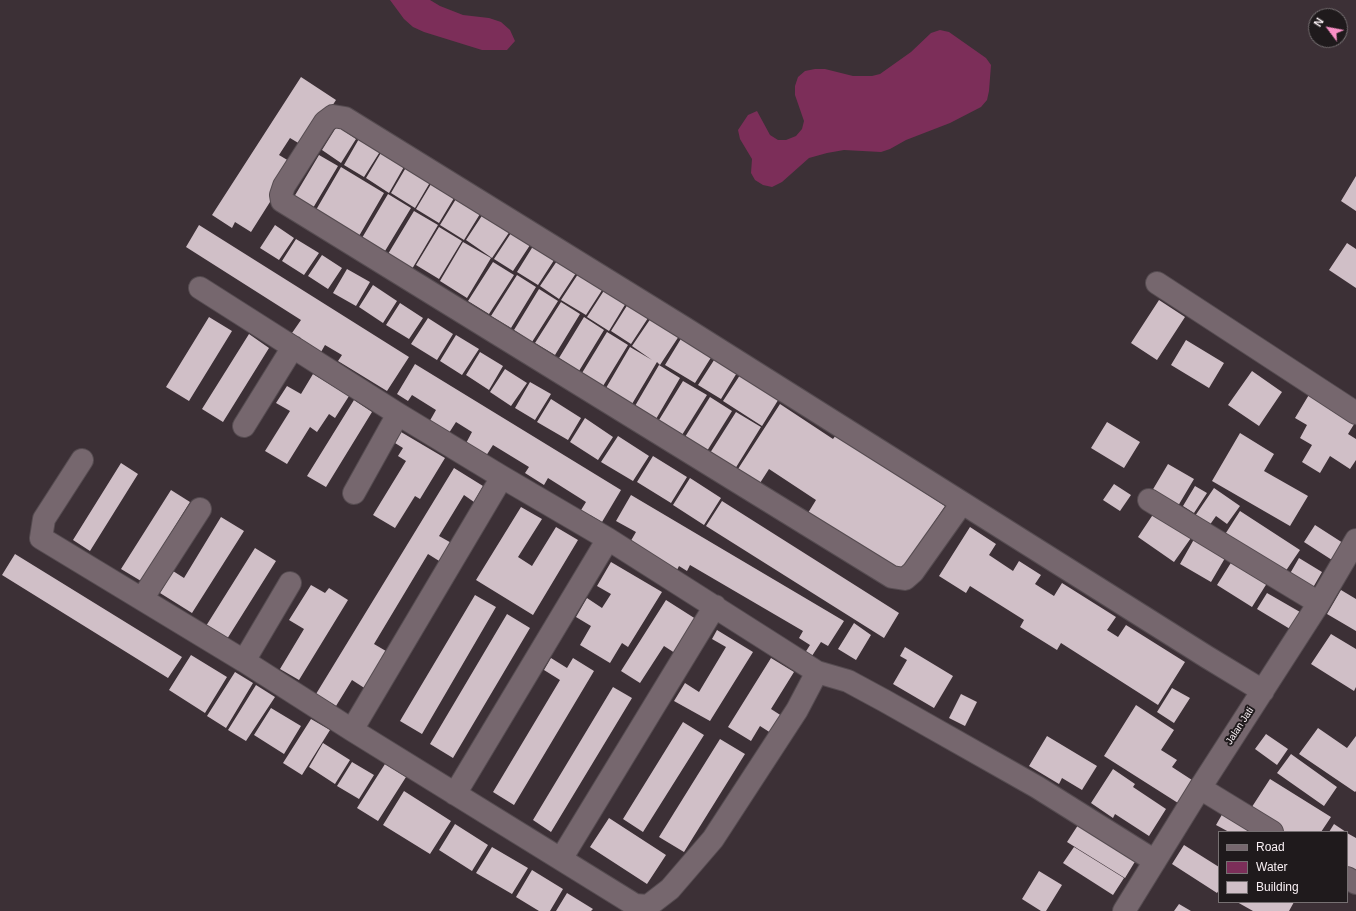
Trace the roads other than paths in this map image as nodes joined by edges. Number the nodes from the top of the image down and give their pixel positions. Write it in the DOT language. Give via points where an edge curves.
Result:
graph roads {
  1 [pos="1157,283"];
  2 [pos="200,288"];
  3 [pos="293,347"];
  4 [pos="1356,413"];
  5 [pos="398,414"];
  6 [pos="244,426"];
  7 [pos="82,460"];
  8 [pos="502,477"];
  9 [pos="354,493"];
  10 [pos="1149,500"];
  11 [pos="962,503"];
  12 [pos="200,509"];
  13 [pos="608,539"];
  14 [pos="1356,540"];
  15 [pos="290,583"];
  16 [pos="142,599"];
  17 [pos="1319,603"];
  18 [pos="715,606"];
  19 [pos="244,661"];
  20 [pos="817,672"];
  21 [pos="1263,691"];
  22 [pos="352,730"];
  23 [pos="1200,788"];
  24 [pos="455,794"];
  25 [pos="1270,831"];
  26 [pos="561,859"];
  27 [pos="1155,861"];
  28 [pos="1124,911"];
  1 -- 4 [label="street"];
  2 -- 3 [label="street"];
  3 -- 5 [label="street"];
  3 -- 6 [label="street"];
  5 -- 8 [label="street"];
  5 -- 9 [label="street"];
  7 -- 16 [label="street" via="44,519 41,538"];
  8 -- 13 [label="street"];
  8 -- 22 [label="street"];
  10 -- 17 [label="street"];
  11 -- 11 [label="street" via="345,118 333,116 325,122 284,186 280,195 282,202 892,577 905,579 913,572"];
  11 -- 21 [label="street"];
  12 -- 16 [label="street"];
  13 -- 18 [label="street"];
  13 -- 24 [label="street"];
  14 -- 17 [label="street, Jalan Jati"];
  15 -- 19 [label="street"];
  16 -- 19 [label="street"];
  17 -- 21 [label="street, Jalan Jati"];
  18 -- 20 [label="street"];
  18 -- 26 [label="street"];
  19 -- 22 [label="street"];
  20 -- 26 [label="street" via="797,710 713,840 670,889 648,906 635,906"];
  20 -- 27 [label="street" via="848,680 1037,787"];
  21 -- 23 [label="street, Jalan Jati"];
  22 -- 24 [label="street"];
  23 -- 25 [label="street"];
  23 -- 27 [label="street, Jalan Jati"];
  24 -- 26 [label="street"];
  27 -- 28 [label="street, Jalan Jati"];
}
